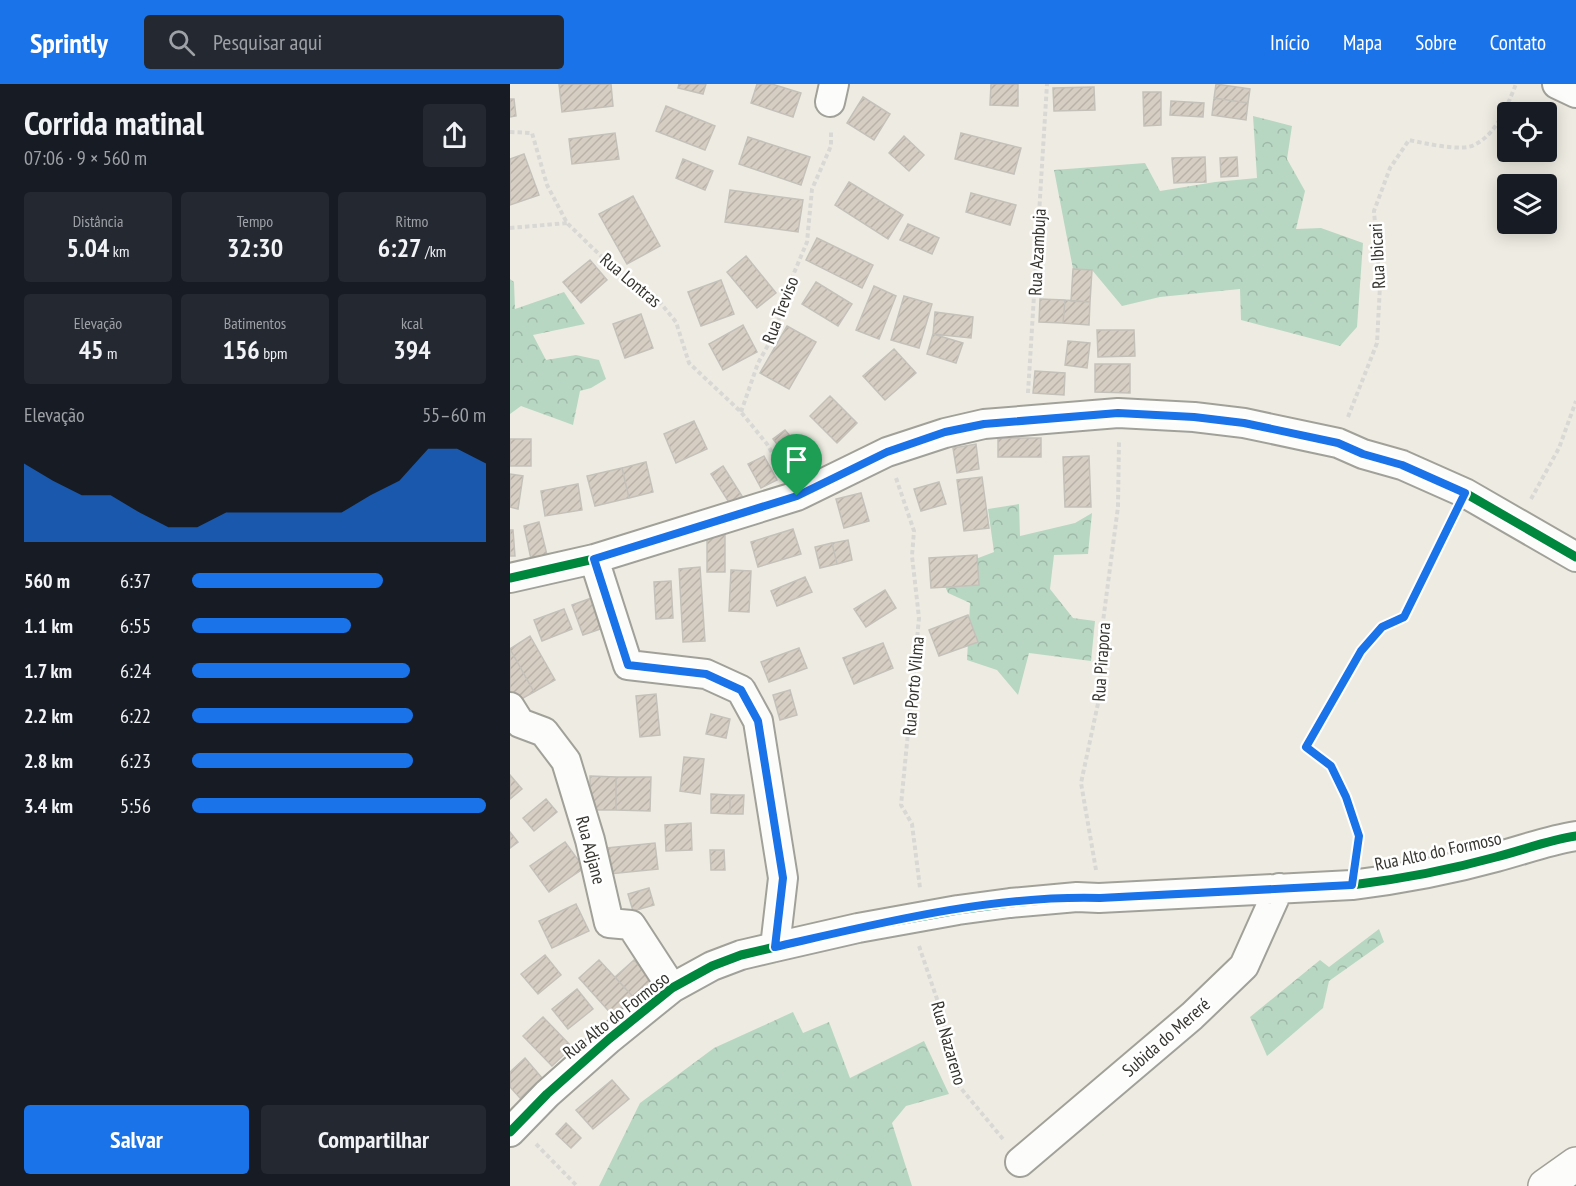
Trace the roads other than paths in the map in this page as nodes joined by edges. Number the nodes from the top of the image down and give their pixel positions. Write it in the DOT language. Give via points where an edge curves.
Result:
graph roads {
  1 [pos="1557,84"];
  2 [pos="1576,93"];
  3 [pos="1576,557"];
  4 [pos="594,559"];
  5 [pos="512,583"];
  6 [pos="510,707"];
  7 [pos="1576,836"];
  8 [pos="1279,888"];
  9 [pos="775,947"];
  10 [pos="672,988"];
  11 [pos="514,1128"];
  12 [pos="1020,1162"];
  13 [pos="1576,1164"];
  14 [pos="1545,1186"];
  1 -- 2 [label="street"];
  3 -- 4 [label="street" via="1465,493 1338,443 1244,423 1118,413 984,424 945,432 887,452 797,496"];
  4 -- 5 [label="street"];
  4 -- 9 [label="street" via="628,665 706,674 741,690 758,721 783,878"];
  6 -- 10 [label="street, Rua Adjane" via="520,723 544,732 566,761 609,923 631,925"];
  7 -- 8 [label="street, Rua Alto do Formoso" via="1423,874 1352,885"];
  8 -- 9 [label="street, Rua Alto do Formoso" via="1010,903"];
  8 -- 12 [label="street, Subida do Mereré" via="1244,966 1192,1016"];
  9 -- 10 [label="street, Rua Alto do Formoso" via="712,966"];
  10 -- 11 [label="street, Rua Alto do Formoso" via="580,1063"];
  13 -- 14 [label="street"];
}
